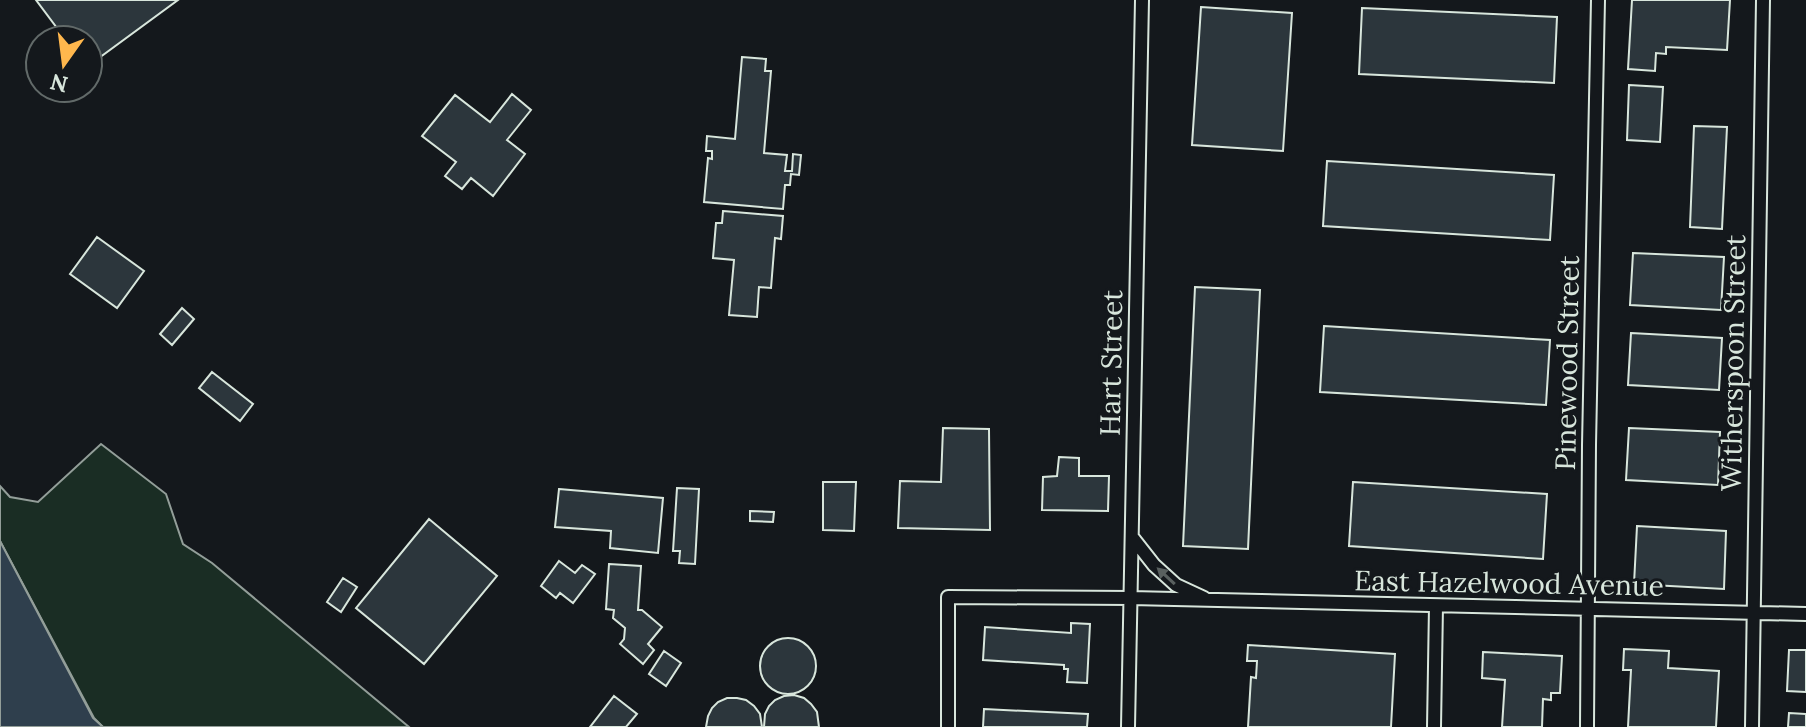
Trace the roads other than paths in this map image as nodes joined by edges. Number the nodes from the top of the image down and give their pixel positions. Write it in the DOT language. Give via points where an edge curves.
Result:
graph roads {
  1 [pos="1142,0"];
  2 [pos="1598,0"];
  3 [pos="1763,0"];
  4 [pos="1132,537"];
  5 [pos="1131,598"];
  6 [pos="1211,600"];
  7 [pos="1436,606"];
  8 [pos="1586,609"];
  9 [pos="1753,613"];
  10 [pos="1806,614"];
  11 [pos="948,727"];
  12 [pos="1128,727"];
  13 [pos="1434,727"];
  14 [pos="1587,727"];
  15 [pos="1752,727"];
  1 -- 4 [label="street, Hart Street"];
  2 -- 8 [label="street, Pinewood Street"];
  3 -- 9 [label="street, Witherspoon Street"];
  4 -- 5 [label="street, Hart Street"];
  6 -- 4 [label="street, East Hazelwood Avenue, one-way" via="1176,585"];
  5 -- 6 [label="street, East Hazelwood Avenue"];
  5 -- 11 [label="street, East Hazelwood Avenue" via="948,597"];
  5 -- 12 [label="street, Hart Street"];
  6 -- 7 [label="street, East Hazelwood Avenue"];
  7 -- 8 [label="street, East Hazelwood Avenue"];
  7 -- 13 [label="street"];
  8 -- 9 [label="street, East Hazelwood Avenue"];
  8 -- 14 [label="street, Pinewood Street"];
  9 -- 10 [label="street, East Hazelwood Avenue"];
  9 -- 15 [label="street, Witherspoon Street"];
}
